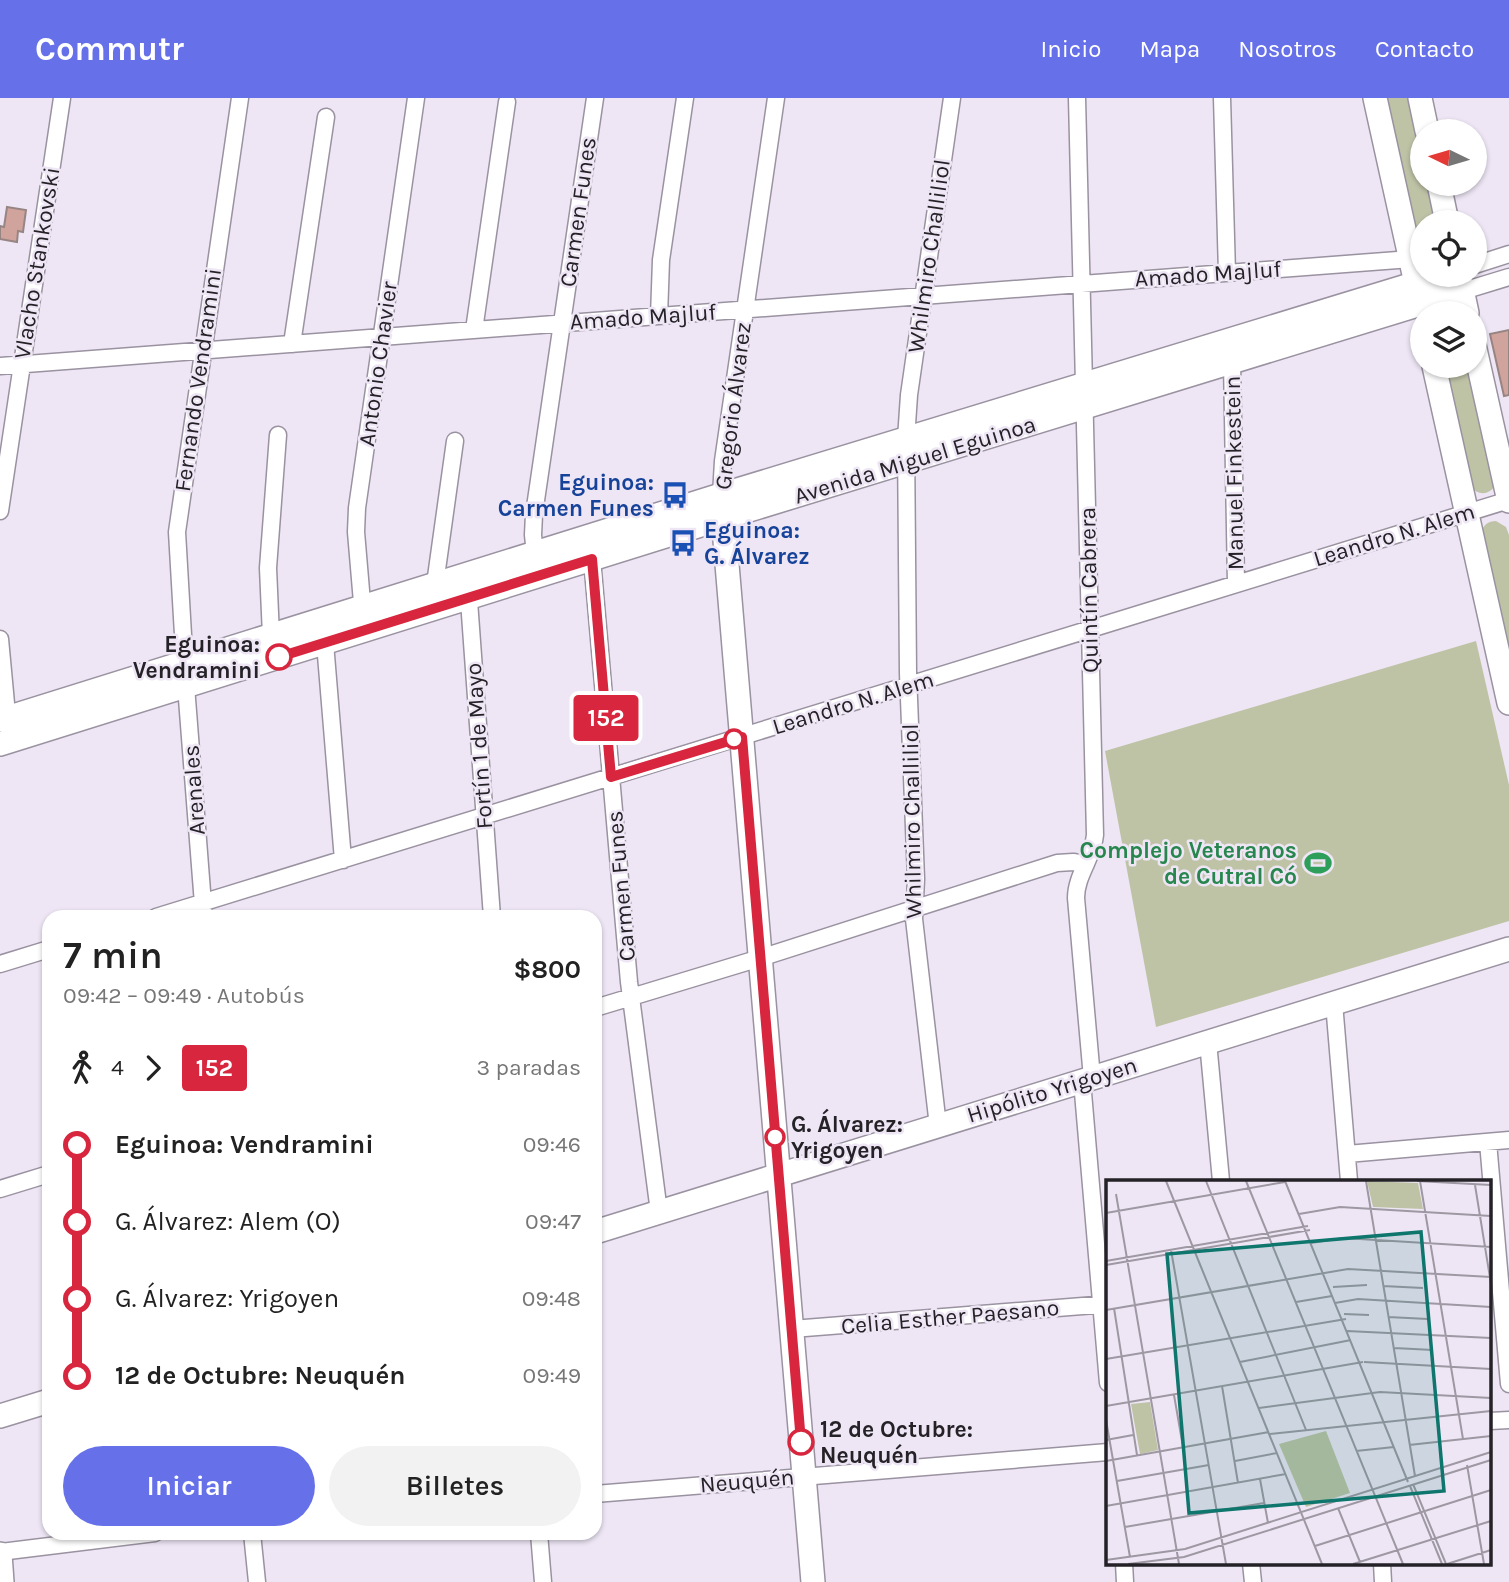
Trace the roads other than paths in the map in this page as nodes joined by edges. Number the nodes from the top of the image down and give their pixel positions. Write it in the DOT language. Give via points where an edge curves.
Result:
graph roads {
  1 [pos="62,98"];
  2 [pos="240,98"];
  3 [pos="416,98"];
  4 [pos="595,98"];
  5 [pos="685,98"];
  6 [pos="776,98"];
  7 [pos="952,98"];
  8 [pos="1077,98"];
  9 [pos="1222,98"];
  10 [pos="1375,98"];
  11 [pos="1420,98"];
  12 [pos="507,102"];
  13 [pos="326,117"];
  14 [pos="1424,119"];
  15 [pos="1509,254"];
  16 [pos="1410,255"];
  17 [pos="1410,259"];
  18 [pos="1487,261"];
  19 [pos="1227,273"];
  20 [pos="1509,277"];
  21 [pos="1082,284"];
  22 [pos="1432,287"];
  23 [pos="1463,293"];
  24 [pos="924,296"];
  25 [pos="1420,300"];
  26 [pos="745,309"];
  27 [pos="659,316"];
  28 [pos="562,323"];
  29 [pos="474,330"];
  30 [pos="382,337"];
  31 [pos="292,344"];
  32 [pos="203,351"];
  33 [pos="1232,362"];
  34 [pos="22,364"];
  35 [pos="0,366"];
  36 [pos="1437,378"];
  37 [pos="1482,378"];
  38 [pos="1084,384"];
  39 [pos="1084,408"];
  40 [pos="278,435"];
  41 [pos="906,439"];
  42 [pos="455,441"];
  43 [pos="906,462"];
  44 [pos="721,495"];
  45 [pos="1509,500"];
  46 [pos="0,510"];
  47 [pos="1467,513"];
  48 [pos="723,518"];
  49 [pos="534,553"];
  50 [pos="592,559"];
  51 [pos="467,575"];
  52 [pos="537,576"];
  53 [pos="435,584"];
  54 [pos="1236,584"];
  55 [pos="468,598"];
  56 [pos="362,607"];
  57 [pos="1090,629"];
  58 [pos="364,631"];
  59 [pos="271,636"];
  60 [pos="0,639"];
  61 [pos="325,643"];
  62 [pos="185,662"];
  63 [pos="908,685"];
  64 [pos="186,686"];
  65 [pos="1509,703"];
  66 [pos="4,719"];
  67 [pos="742,737"];
  68 [pos="5,743"];
  69 [pos="611,777"];
  70 [pos="485,816"];
  71 [pos="343,860"];
  72 [pos="1086,864"];
  73 [pos="915,908"];
  74 [pos="204,910"];
  75 [pos="492,910"];
  76 [pos="1509,949"];
  77 [pos="42,951"];
  78 [pos="760,958"];
  79 [pos="0,964"];
  80 [pos="631,997"];
  81 [pos="1334,1003"];
  82 [pos="602,1006"];
  83 [pos="1208,1042"];
  84 [pos="1087,1079"];
  85 [pos="938,1126"];
  86 [pos="1509,1140"];
  87 [pos="1488,1142"];
  88 [pos="1347,1154"];
  89 [pos="778,1175"];
  90 [pos="42,1176"];
  91 [pos="1221,1180"];
  92 [pos="1349,1180"];
  93 [pos="1491,1180"];
  94 [pos="1492,1188"];
  95 [pos="0,1189"];
  96 [pos="659,1212"];
  97 [pos="602,1230"];
  98 [pos="1105,1304"];
  99 [pos="792,1329"];
  100 [pos="1106,1330"];
  101 [pos="1509,1384"];
  102 [pos="42,1403"];
  103 [pos="0,1416"];
  104 [pos="1106,1452"];
  105 [pos="804,1477"];
  106 [pos="602,1493"];
  107 [pos="101,1540"];
  108 [pos="254,1540"];
  109 [pos="540,1540"];
  110 [pos="0,1553"];
  111 [pos="1124,1564"];
  112 [pos="1251,1564"];
  113 [pos="1382,1564"];
  114 [pos="2,1582"];
  115 [pos="257,1582"];
  116 [pos="543,1582"];
  117 [pos="813,1582"];
  118 [pos="1125,1582"];
  119 [pos="1253,1582"];
  120 [pos="1383,1582"];
  1 -- 34 [label="street, Vlacho Stankovski"];
  2 -- 32 [label="street, Fernando Vendramini"];
  3 -- 30 [label="street, Antonio Chavier"];
  4 -- 28 [label="street, Carmen Funes"];
  5 -- 27 [label="street" via="661,260"];
  6 -- 26 [label="street, Gregorio Álvarez"];
  7 -- 24 [label="street, Whilmiro Challiliol"];
  8 -- 21 [label="street, Quintín Cabrera"];
  9 -- 19 [label="street"];
  10 -- 16 [label="main road"];
  11 -- 14 [label="main road"];
  12 -- 29 [label="street"];
  13 -- 31 [label="street"];
  15 -- 18 [label="street"];
  17 -- 19 [label="street, Amado Majluf"];
  19 -- 21 [label="street, Amado Majluf"];
  20 -- 23 [label="street, Avenida Miguel Eguinoa"];
  21 -- 24 [label="street, Amado Majluf"];
  21 -- 38 [label="street, Quintín Cabrera"];
  22 -- 25 [label="main road, Avenida Miguel Eguinoa"];
  23 -- 25 [label="main road, Avenida Miguel Eguinoa"];
  24 -- 26 [label="street, Amado Majluf"];
  24 -- 41 [label="street, Whilmiro Challiliol"];
  25 -- 33 [label="main road, Avenida Miguel Eguinoa"];
  25 -- 38 [label="main road, Avenida Miguel Eguinoa"];
  26 -- 27 [label="street, Amado Majluf"];
  26 -- 44 [label="street, Gregorio Álvarez"];
  27 -- 28 [label="street, Amado Majluf"];
  28 -- 29 [label="street, Amado Majluf"];
  28 -- 49 [label="street, Carmen Funes" via="533,521"];
  29 -- 30 [label="street, Amado Majluf"];
  30 -- 31 [label="street, Amado Majluf"];
  30 -- 56 [label="street, Antonio Chavier" via="357,508"];
  31 -- 32 [label="street, Amado Majluf"];
  32 -- 34 [label="street, Amado Majluf"];
  32 -- 62 [label="street, Fernando Vendramini" via="177,522"];
  33 -- 39 [label="main road, Avenida Miguel Eguinoa"];
  33 -- 54 [label="street, Manuel Finkestein"];
  34 -- 35 [label="street, Amado Majluf"];
  34 -- 46 [label="street, Vlacho Stankovski"];
  36 -- 47 [label="main road"];
  37 -- 45 [label="main road"];
  38 -- 39 [label="street, Quintín Cabrera"];
  38 -- 41 [label="main road, Avenida Miguel Eguinoa"];
  39 -- 43 [label="main road, Avenida Miguel Eguinoa"];
  39 -- 57 [label="street, Quintín Cabrera"];
  40 -- 59 [label="street" via="268,557"];
  41 -- 43 [label="street, Whilmiro Challiliol"];
  41 -- 44 [label="main road, Avenida Miguel Eguinoa"];
  42 -- 53 [label="street"];
  43 -- 48 [label="main road, Avenida Miguel Eguinoa"];
  43 -- 63 [label="street, Whilmiro Challiliol"];
  44 -- 48 [label="main road, Gregorio Álvarez"];
  44 -- 49 [label="main road, Avenida Miguel Eguinoa"];
  45 -- 47 [label="street, Leandro N. Alem"];
  47 -- 54 [label="street, Leandro N. Alem"];
  47 -- 65 [label="main road"];
  48 -- 50 [label="main road, Avenida Miguel Eguinoa"];
  48 -- 67 [label="main road, Gregorio Álvarez"];
  49 -- 51 [label="main road, Avenida Miguel Eguinoa"];
  49 -- 52 [label="street, Carmen Funes"];
  50 -- 52 [label="main road, Avenida Miguel Eguinoa"];
  50 -- 69 [label="street, Carmen Funes"];
  51 -- 53 [label="main road, Avenida Miguel Eguinoa"];
  51 -- 55 [label="street, Fortín 1 de Mayo"];
  52 -- 55 [label="main road, Avenida Miguel Eguinoa"];
  53 -- 56 [label="main road, Avenida Miguel Eguinoa"];
  54 -- 57 [label="street, Leandro N. Alem"];
  55 -- 58 [label="main road, Avenida Miguel Eguinoa"];
  55 -- 70 [label="street, Fortín 1 de Mayo"];
  56 -- 58 [label="street, Antonio Chavier"];
  56 -- 59 [label="main road, Avenida Miguel Eguinoa"];
  57 -- 63 [label="street, Leandro N. Alem"];
  57 -- 72 [label="street, Quintín Cabrera" via="1095,835"];
  58 -- 61 [label="main road, Avenida Miguel Eguinoa"];
  59 -- 62 [label="main road, Avenida Miguel Eguinoa"];
  60 -- 66 [label="street"];
  61 -- 64 [label="main road, Avenida Miguel Eguinoa"];
  61 -- 71 [label="street"];
  62 -- 64 [label="street, Arenales"];
  62 -- 66 [label="main road, Avenida Miguel Eguinoa"];
  63 -- 67 [label="street, Leandro N. Alem"];
  63 -- 73 [label="street, Whilmiro Challiliol"];
  64 -- 68 [label="main road, Avenida Miguel Eguinoa"];
  64 -- 74 [label="street, Arenales"];
  66 -- 68 [label="street"];
  67 -- 69 [label="street, Leandro N. Alem"];
  67 -- 78 [label="main road, Gregorio Álvarez"];
  69 -- 70 [label="street, Leandro N. Alem"];
  69 -- 80 [label="street, Carmen Funes"];
  70 -- 71 [label="street, Leandro N. Alem"];
  70 -- 75 [label="street, Fortín 1 de Mayo"];
  71 -- 74 [label="street, Leandro N. Alem"];
  72 -- 73 [label="street" via="1057,863"];
  72 -- 84 [label="street, Quintín Cabrera" via="1076,898"];
  73 -- 78 [label="street"];
  73 -- 85 [label="street, Whilmiro Challiliol"];
  76 -- 81 [label="main road, Hipólito Yrigoyen"];
  77 -- 79 [label="street"];
  78 -- 80 [label="street"];
  78 -- 89 [label="main road, Gregorio Álvarez"];
  80 -- 82 [label="street"];
  80 -- 96 [label="street, Carmen Funes"];
  81 -- 83 [label="main road, Hipólito Yrigoyen"];
  81 -- 88 [label="street"];
  83 -- 84 [label="main road, Hipólito Yrigoyen"];
  83 -- 91 [label="street"];
  84 -- 85 [label="main road, Hipólito Yrigoyen"];
  84 -- 98 [label="street, Quintín Cabrera"];
  85 -- 89 [label="main road, Hipólito Yrigoyen"];
  86 -- 87 [label="street"];
  87 -- 88 [label="street"];
  87 -- 93 [label="street"];
  88 -- 92 [label="street"];
  89 -- 96 [label="main road, Hipólito Yrigoyen"];
  89 -- 99 [label="main road, Gregorio Álvarez"];
  90 -- 95 [label="street"];
  94 -- 101 [label="street"];
  96 -- 97 [label="main road, Hipólito Yrigoyen"];
  98 -- 99 [label="street, Celia Esther Paesano"];
  98 -- 100 [label="street, Quintín Cabrera"];
  99 -- 105 [label="main road, Gregorio Álvarez"];
  102 -- 103 [label="main road"];
  104 -- 105 [label="street, Neuquén"];
  105 -- 106 [label="street, Neuquén"];
  105 -- 117 [label="main road, Gregorio Álvarez"];
  107 -- 110 [label="street"];
  108 -- 115 [label="street"];
  109 -- 116 [label="street"];
  110 -- 114 [label="main road"];
  111 -- 118 [label="street"];
  112 -- 119 [label="street"];
  113 -- 120 [label="street"];
}
